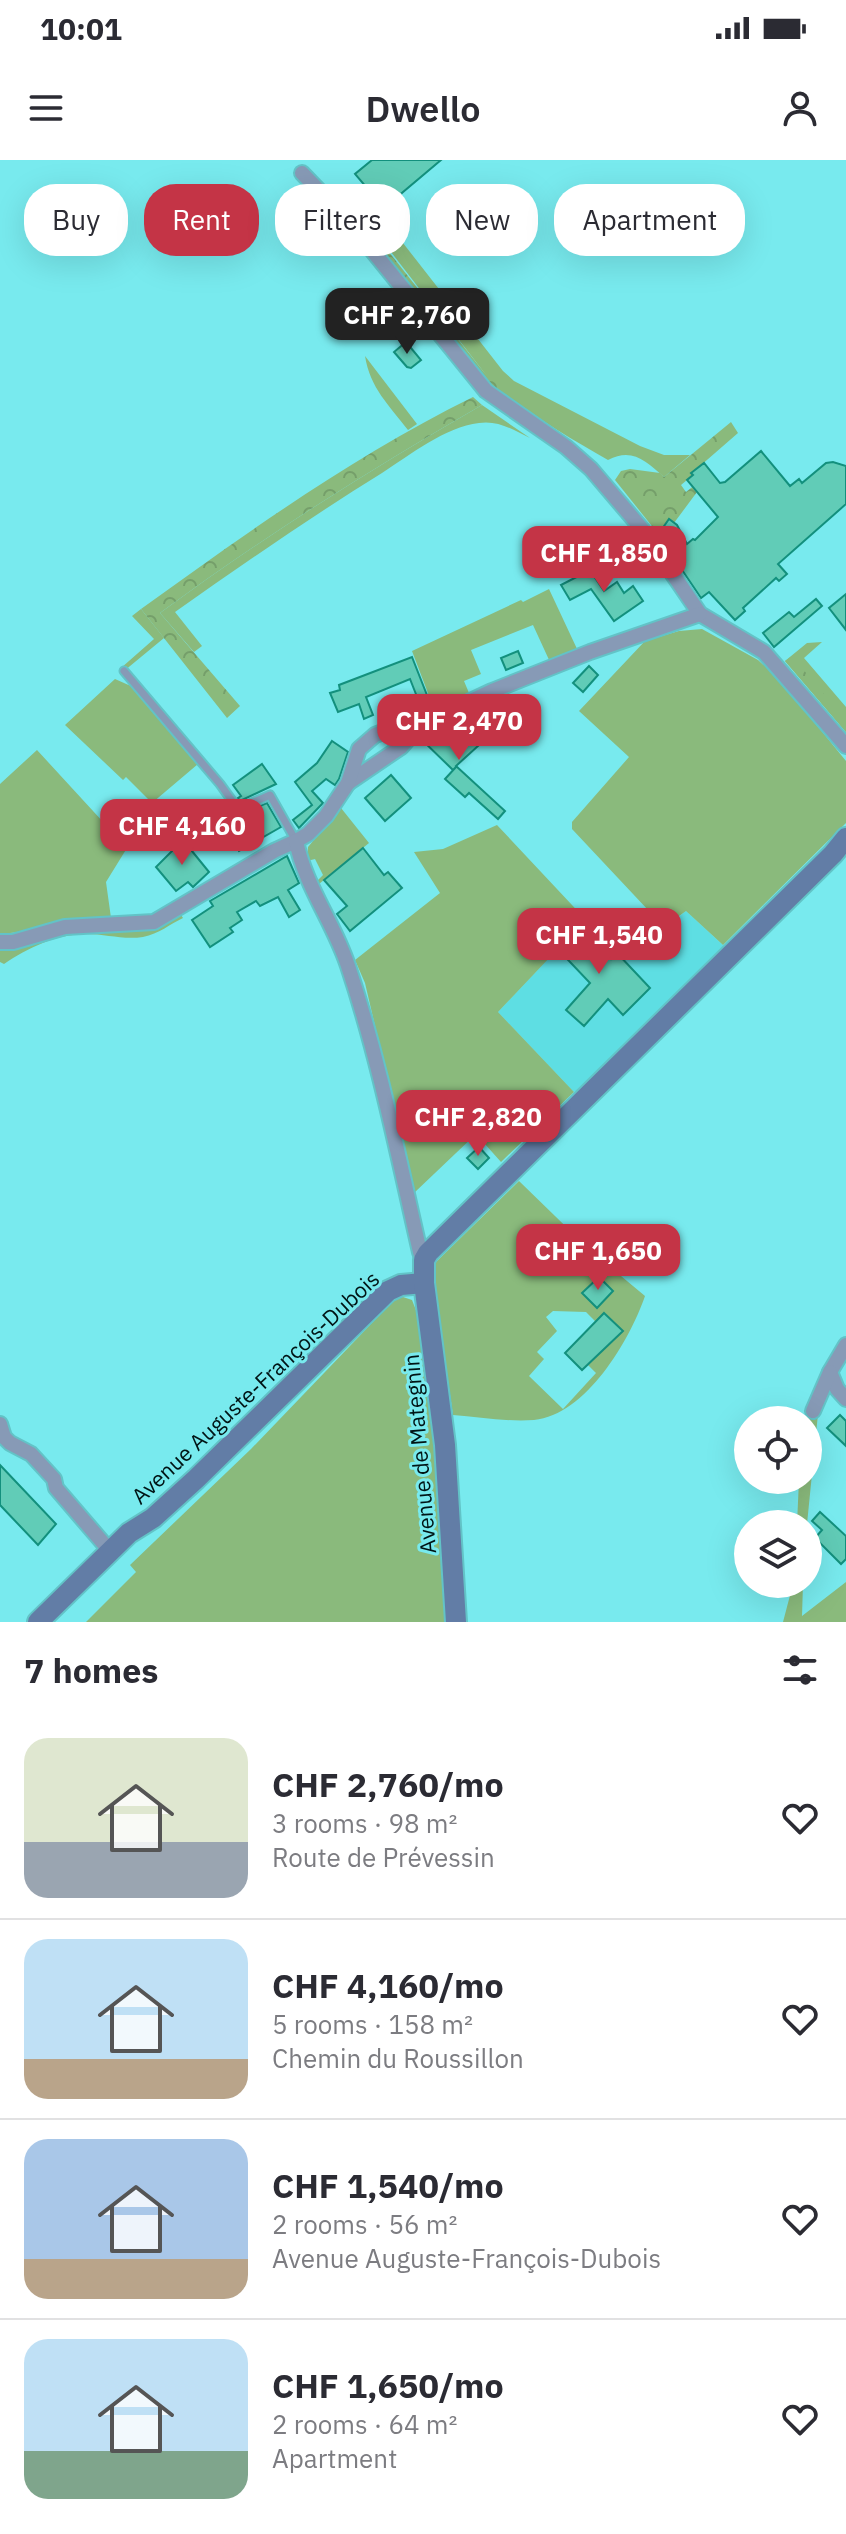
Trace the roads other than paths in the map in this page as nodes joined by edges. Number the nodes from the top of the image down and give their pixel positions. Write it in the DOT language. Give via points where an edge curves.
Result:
graph roads {
  1 [pos="302,173"];
  2 [pos="700,614"];
  3 [pos="124,671"];
  4 [pos="420,725"];
  5 [pos="846,746"];
  6 [pos="348,783"];
  7 [pos="296,841"];
  8 [pos="842,846"];
  9 [pos="0,942"];
  10 [pos="424,1260"];
  11 [pos="424,1283"];
  12 [pos="846,1345"];
  13 [pos="830,1372"];
  14 [pos="846,1399"];
  15 [pos="815,1406"];
  16 [pos="0,1424"];
  17 [pos="110,1551"];
  18 [pos="38,1622"];
  19 [pos="456,1622"];
  1 -- 2 [label="street" via="350,223 486,391 566,447 600,478"];
  2 -- 4 [label="street" via="520,680"];
  2 -- 5 [label="street" via="764,652"];
  3 -- 7 [label="lane" via="238,809 270,795"];
  4 -- 6 [label="street" via="401,747"];
  4 -- 6 [label="street" via="393,728 369,740 359,749"];
  6 -- 7 [label="street" via="326,816"];
  7 -- 9 [label="street" via="154,922 65,927"];
  7 -- 10 [label="street" via="302,867 347,961 364,1016"];
  8 -- 10 [label="main road"];
  10 -- 11 [label="main road"];
  11 -- 17 [label="main road, Avenue Auguste-François-Dubois" via="388,1291 197,1478"];
  11 -- 19 [label="main road, Avenue de Mategnin" via="445,1445"];
  12 -- 13 [label="street"];
  13 -- 14 [label="street"];
  13 -- 15 [label="street"];
  16 -- 17 [label="street" via="4,1437 31,1454"];
  17 -- 18 [label="main road, Avenue Auguste-François-Dubois"];
}
